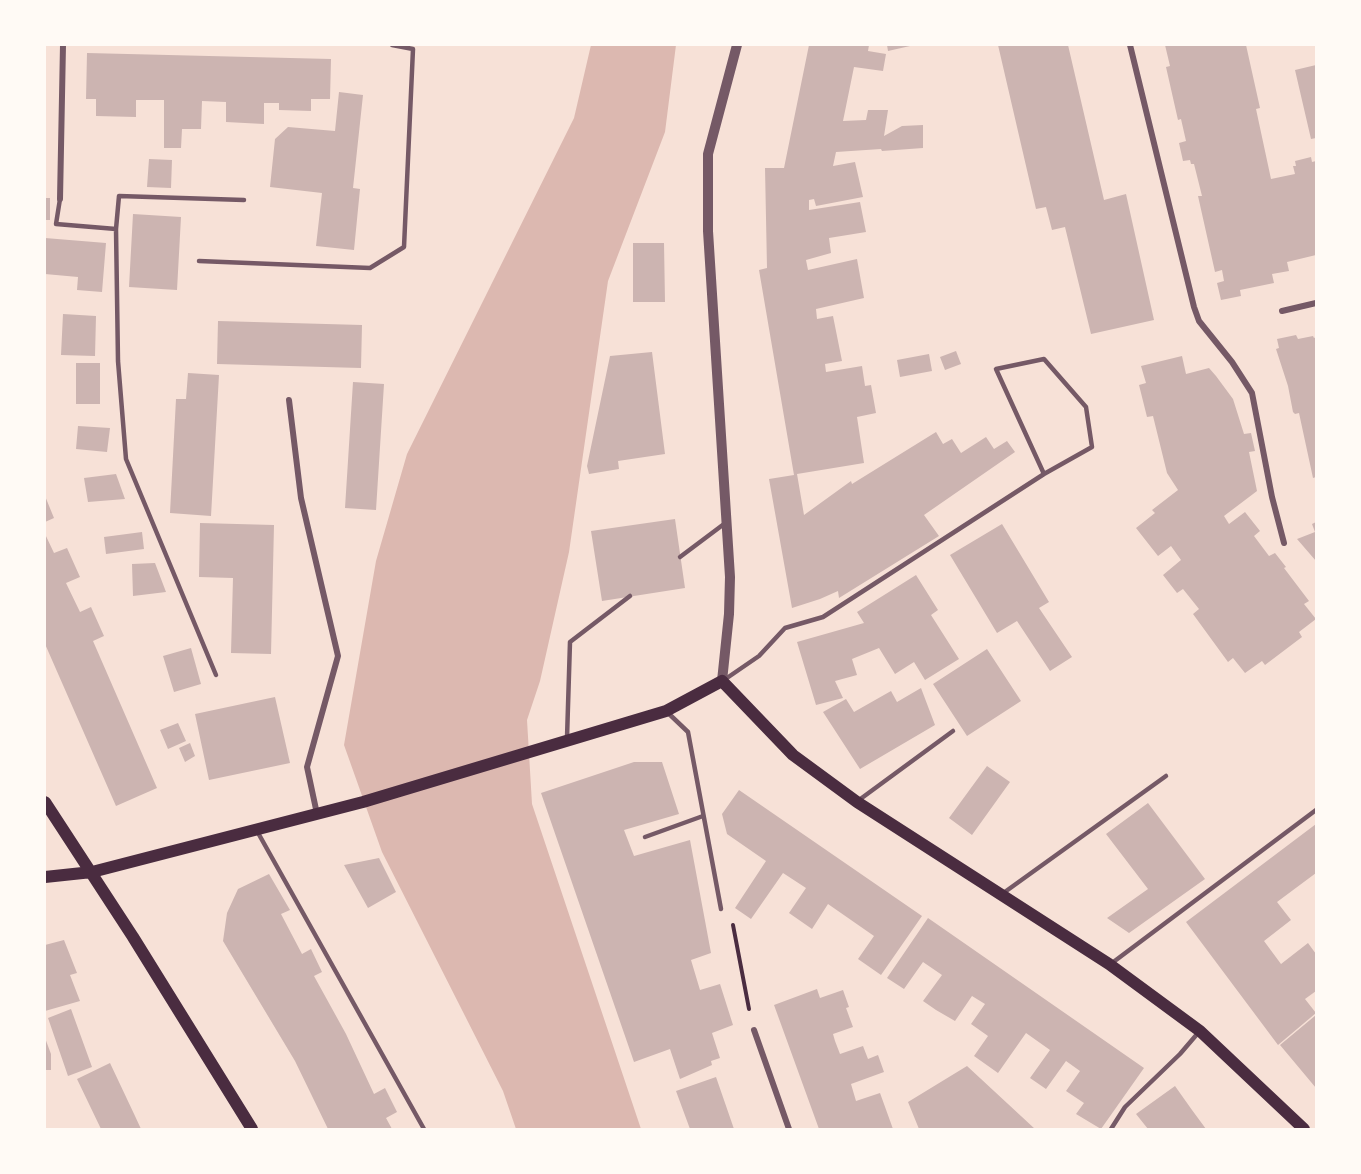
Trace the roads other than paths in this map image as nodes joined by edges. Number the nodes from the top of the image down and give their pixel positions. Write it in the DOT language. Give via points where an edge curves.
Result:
graph roads {
  1 [pos="63,45"];
  2 [pos="392,45"];
  3 [pos="737,45"];
  4 [pos="1130,45"];
  5 [pos="60,199"];
  6 [pos="244,200"];
  7 [pos="116,229"];
  8 [pos="199,261"];
  9 [pos="1316,303"];
  10 [pos="1282,311"];
  11 [pos="289,400"];
  12 [pos="1044,474"];
  13 [pos="726,522"];
  14 [pos="1284,543"];
  15 [pos="680,556"];
  16 [pos="630,596"];
  17 [pos="216,675"];
  18 [pos="722,681"];
  19 [pos="666,711"];
  20 [pos="952,731"];
  21 [pos="567,741"];
  22 [pos="1166,776"];
  23 [pos="45,802"];
  24 [pos="857,802"];
  25 [pos="1316,810"];
  26 [pos="317,814"];
  27 [pos="703,816"];
  28 [pos="257,831"];
  29 [pos="645,837"];
  30 [pos="92,873"];
  31 [pos="45,877"];
  32 [pos="1002,894"];
  33 [pos="721,909"];
  34 [pos="1109,964"];
  35 [pos="754,1030"];
  36 [pos="1200,1031"];
  37 [pos="252,1129"];
  38 [pos="424,1129"];
  39 [pos="789,1129"];
  40 [pos="1111,1129"];
  41 [pos="1304,1129"];
  1 -- 5 [label="street"];
  2 -- 8 [label="lane" via="413,49 404,247 370,268"];
  3 -- 13 [label="street" via="708,154 708,231"];
  4 -- 14 [label="street" via="1199,321 1252,393"];
  5 -- 7 [label="lane" via="56,224"];
  6 -- 7 [label="lane" via="119,196"];
  7 -- 17 [label="lane" via="118,361 126,459"];
  9 -- 10 [label="street"];
  11 -- 26 [label="street" via="301,498 338,656 307,767"];
  12 -- 12 [label="lane" via="1092,447 1086,407 1044,359 996,369"];
  12 -- 18 [label="lane" via="823,617 784,628 759,656"];
  13 -- 15 [label="lane"];
  13 -- 18 [label="street" via="730,577"];
  16 -- 21 [label="lane" via="570,642"];
  18 -- 19 [label="main road"];
  18 -- 24 [label="main road" via="792,755"];
  19 -- 21 [label="main road"];
  19 -- 27 [label="lane" via="688,732"];
  20 -- 24 [label="lane"];
  21 -- 26 [label="main road"];
  22 -- 32 [label="lane"];
  23 -- 30 [label="main road"];
  24 -- 32 [label="main road"];
  25 -- 34 [label="lane"];
  26 -- 28 [label="main road"];
  27 -- 29 [label="lane"];
  27 -- 33 [label="lane"];
  28 -- 30 [label="main road"];
  28 -- 38 [label="lane"];
  30 -- 31 [label="main road"];
  30 -- 37 [label="main road"];
  32 -- 34 [label="main road"];
  34 -- 36 [label="main road"];
  35 -- 39 [label="street"];
  36 -- 40 [label="lane" via="1125,1107"];
  36 -- 41 [label="main road"];
}
